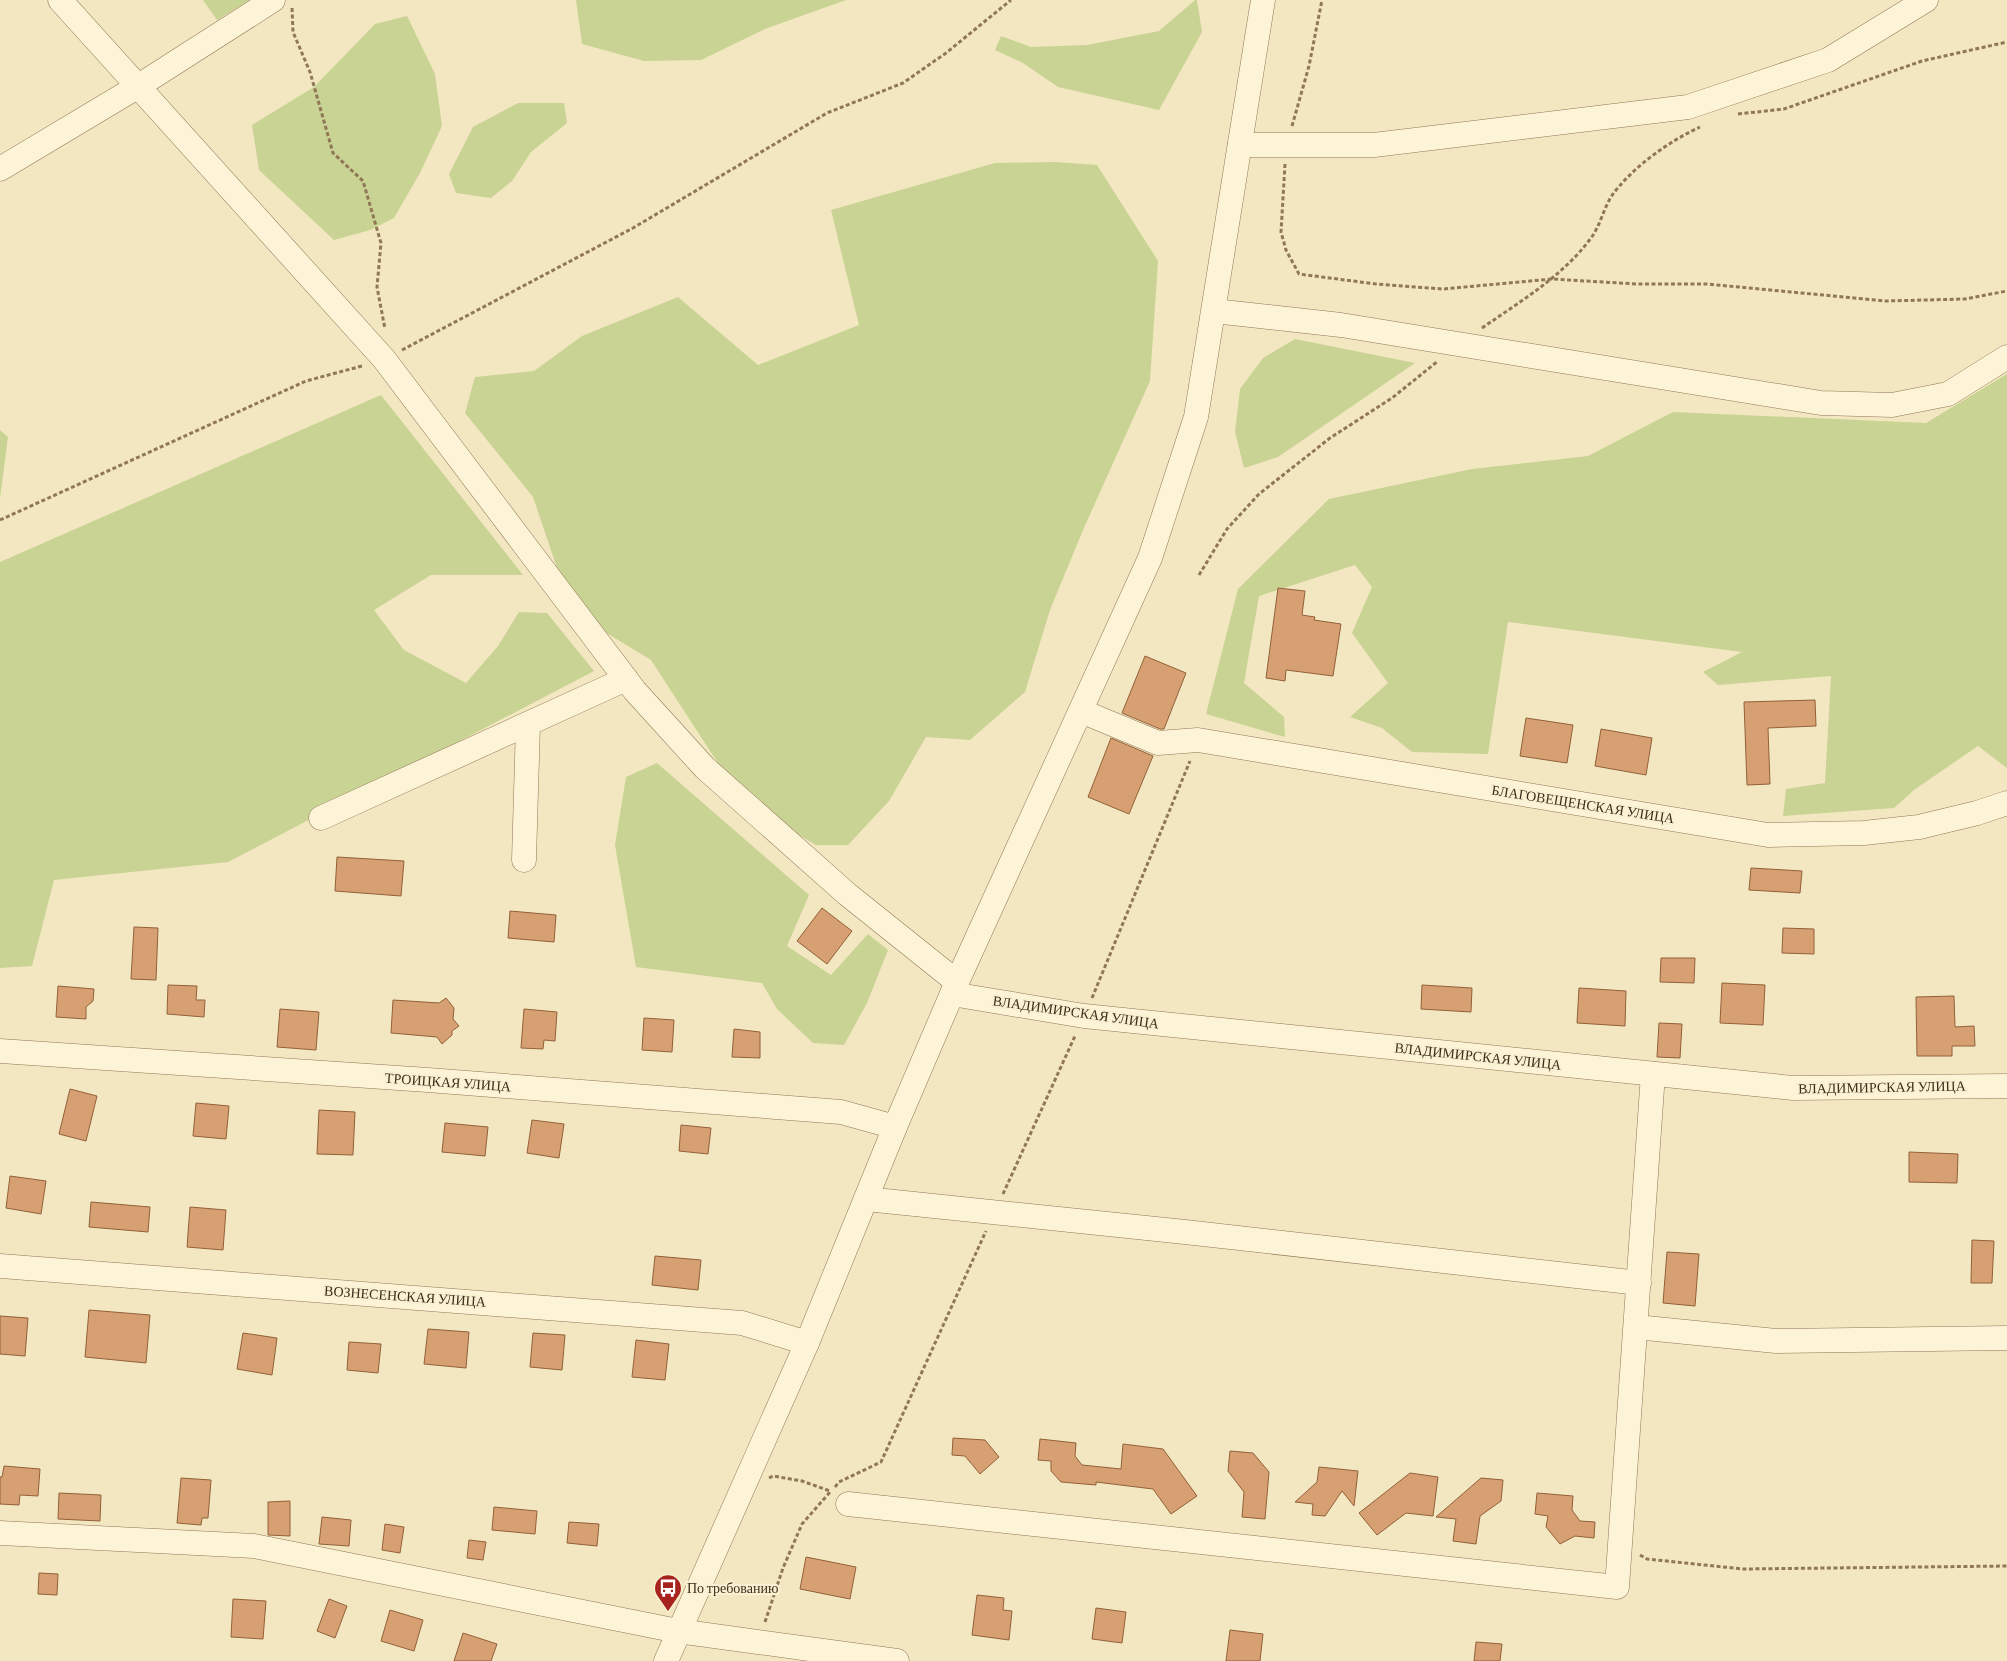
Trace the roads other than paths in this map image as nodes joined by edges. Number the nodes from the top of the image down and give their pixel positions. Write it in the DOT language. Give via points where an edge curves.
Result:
graph roads {
  1 [pos="60,0"];
  2 [pos="273,0"];
  3 [pos="1263,0"];
  4 [pos="1926,0"];
  5 [pos="137,87"];
  6 [pos="1240,145"];
  7 [pos="0,169"];
  8 [pos="1214,311"];
  9 [pos="2007,357"];
  10 [pos="626,679"];
  11 [pos="1081,711"];
  12 [pos="528,724"];
  13 [pos="2007,803"];
  14 [pos="321,818"];
  15 [pos="524,860"];
  16 [pos="954,988"];
  17 [pos="0,1051"];
  18 [pos="1653,1074"];
  19 [pos="2007,1086"];
  20 [pos="895,1127"];
  21 [pos="866,1199"];
  22 [pos="0,1266"];
  23 [pos="1639,1283"];
  24 [pos="1636,1327"];
  25 [pos="2007,1338"];
  26 [pos="807,1343"];
  27 [pos="839,1498"];
  28 [pos="0,1533"];
  29 [pos="678,1631"];
  30 [pos="741,1651"];
  31 [pos="666,1661"];
  32 [pos="897,1661"];
  1 -- 5 [label="street"];
  2 -- 5 [label="street"];
  3 -- 6 [label="street"];
  4 -- 6 [label="street" via="1828,60 1688,107 1374,145"];
  5 -- 7 [label="street"];
  5 -- 10 [label="street" via="384,360"];
  6 -- 8 [label="street"];
  8 -- 9 [label="street" via="1341,325 1821,403 1892,405 1948,394"];
  8 -- 11 [label="street" via="1196,417 1150,558"];
  10 -- 12 [label="street"];
  10 -- 16 [label="street" via="705,768"];
  11 -- 13 [label="street, БЛАГОВЕЩЕНСКАЯ УЛИЦА" via="1158,743 1198,740 1768,835 1864,833 1919,827"];
  11 -- 16 [label="street"];
  12 -- 14 [label="street"];
  12 -- 15 [label="street"];
  16 -- 18 [label="street, ВЛАДИМИРСКАЯ УЛИЦА" via="1084,1016"];
  16 -- 20 [label="street"];
  17 -- 20 [label="street, ТРОИЦКАЯ УЛИЦА" via="841,1112"];
  18 -- 19 [label="street, ВЛАДИМИРСКАЯ УЛИЦА" via="1794,1088"];
  18 -- 23 [label="street"];
  20 -- 21 [label="street"];
  21 -- 23 [label="street"];
  21 -- 26 [label="street"];
  22 -- 26 [label="street, ВОЗНЕСЕНСКАЯ УЛИЦА" via="742,1323"];
  23 -- 24 [label="street"];
  24 -- 25 [label="street" via="1776,1342"];
  24 -- 27 [label="street" via="1618,1587"];
  26 -- 29 [label="street"];
  28 -- 29 [label="street" via="254,1546"];
  29 -- 30 [label="street"];
  29 -- 31 [label="street"];
  30 -- 32 [label="street"];
}
